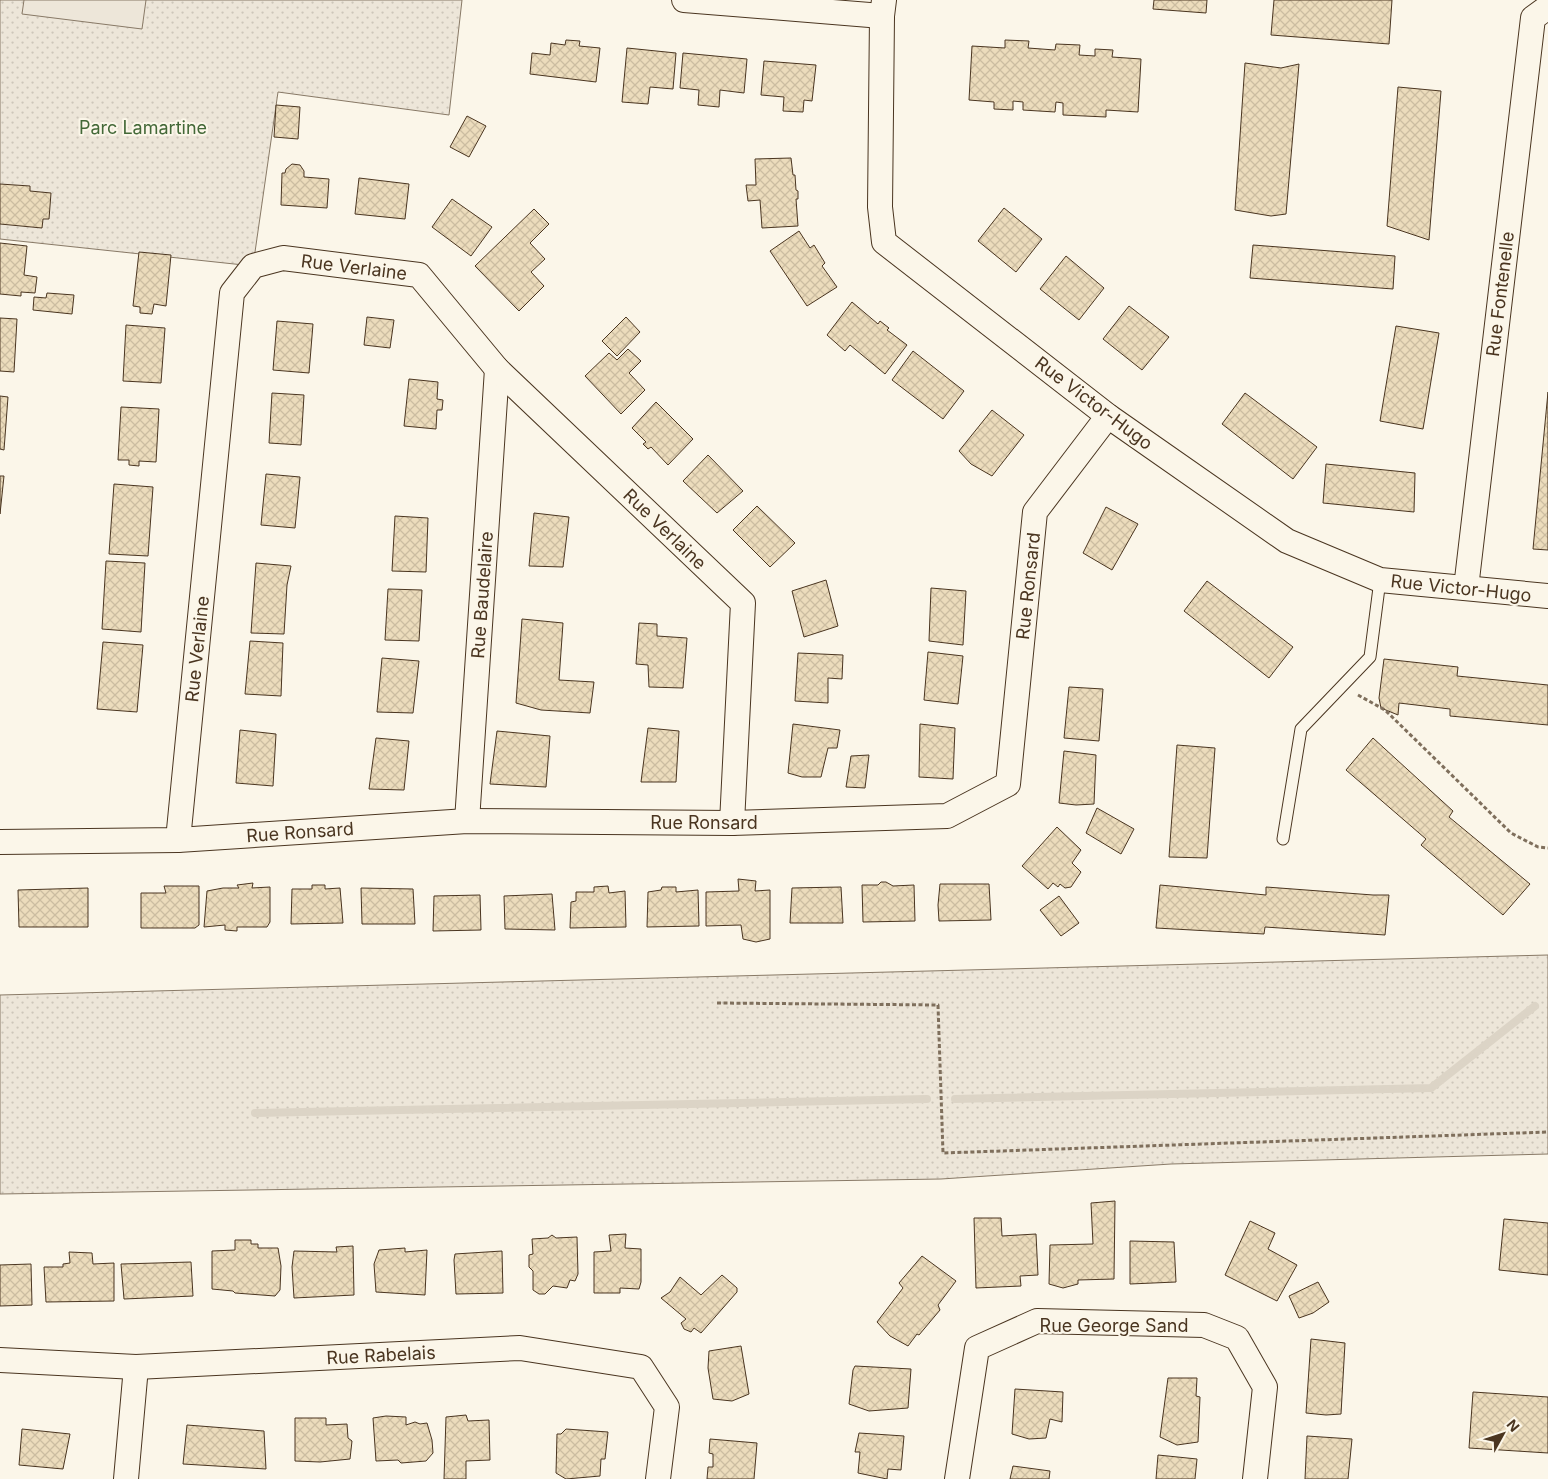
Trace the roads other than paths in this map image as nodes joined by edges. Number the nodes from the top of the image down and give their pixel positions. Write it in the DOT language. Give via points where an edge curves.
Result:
graph roads {
  1 [pos="684,0"];
  2 [pos="1548,7"];
  3 [pos="883,8"];
  4 [pos="497,369"];
  5 [pos="1108,416"];
  6 [pos="1380,580"];
  7 [pos="1466,588"];
  8 [pos="1548,596"];
  9 [pos="467,821"];
  10 [pos="732,823"];
  11 [pos="1284,839"];
  12 [pos="178,840"];
  13 [pos="0,842"];
  14 [pos="0,1360"];
  15 [pos="136,1368"];
  16 [pos="126,1479"];
  17 [pos="658,1479"];
  18 [pos="957,1479"];
  19 [pos="1255,1479"];
  1 -- 3 [label="street"];
  2 -- 7 [label="street, Rue Fontenelle" via="1533,18"];
  3 -- 5 [label="street, Rue Victor-Hugo" via="880,207 884,242"];
  4 -- 9 [label="street, Rue Baudelaire"];
  4 -- 10 [label="street, Rue Verlaine" via="743,603"];
  4 -- 12 [label="street, Rue Verlaine" via="419,275 283,258 253,266 232,293"];
  5 -- 6 [label="street, Rue Victor-Hugo" via="1287,541"];
  5 -- 10 [label="street, Rue Ronsard" via="1035,512 1008,784 947,816"];
  6 -- 7 [label="street, Rue Victor-Hugo"];
  6 -- 11 [label="lane" via="1370,658 1301,729"];
  7 -- 8 [label="street, Rue Victor-Hugo"];
  9 -- 10 [label="street, Rue Ronsard"];
  9 -- 12 [label="street, Rue Ronsard"];
  12 -- 13 [label="street, Rue Ronsard"];
  14 -- 15 [label="street, Rue Rabelais"];
  15 -- 16 [label="street"];
  15 -- 17 [label="street, Rue Rabelais" via="520,1348 641,1367 667,1407"];
  18 -- 19 [label="street, Rue George Sand" via="977,1348 1037,1321 1204,1325 1237,1338 1265,1388"];
}
